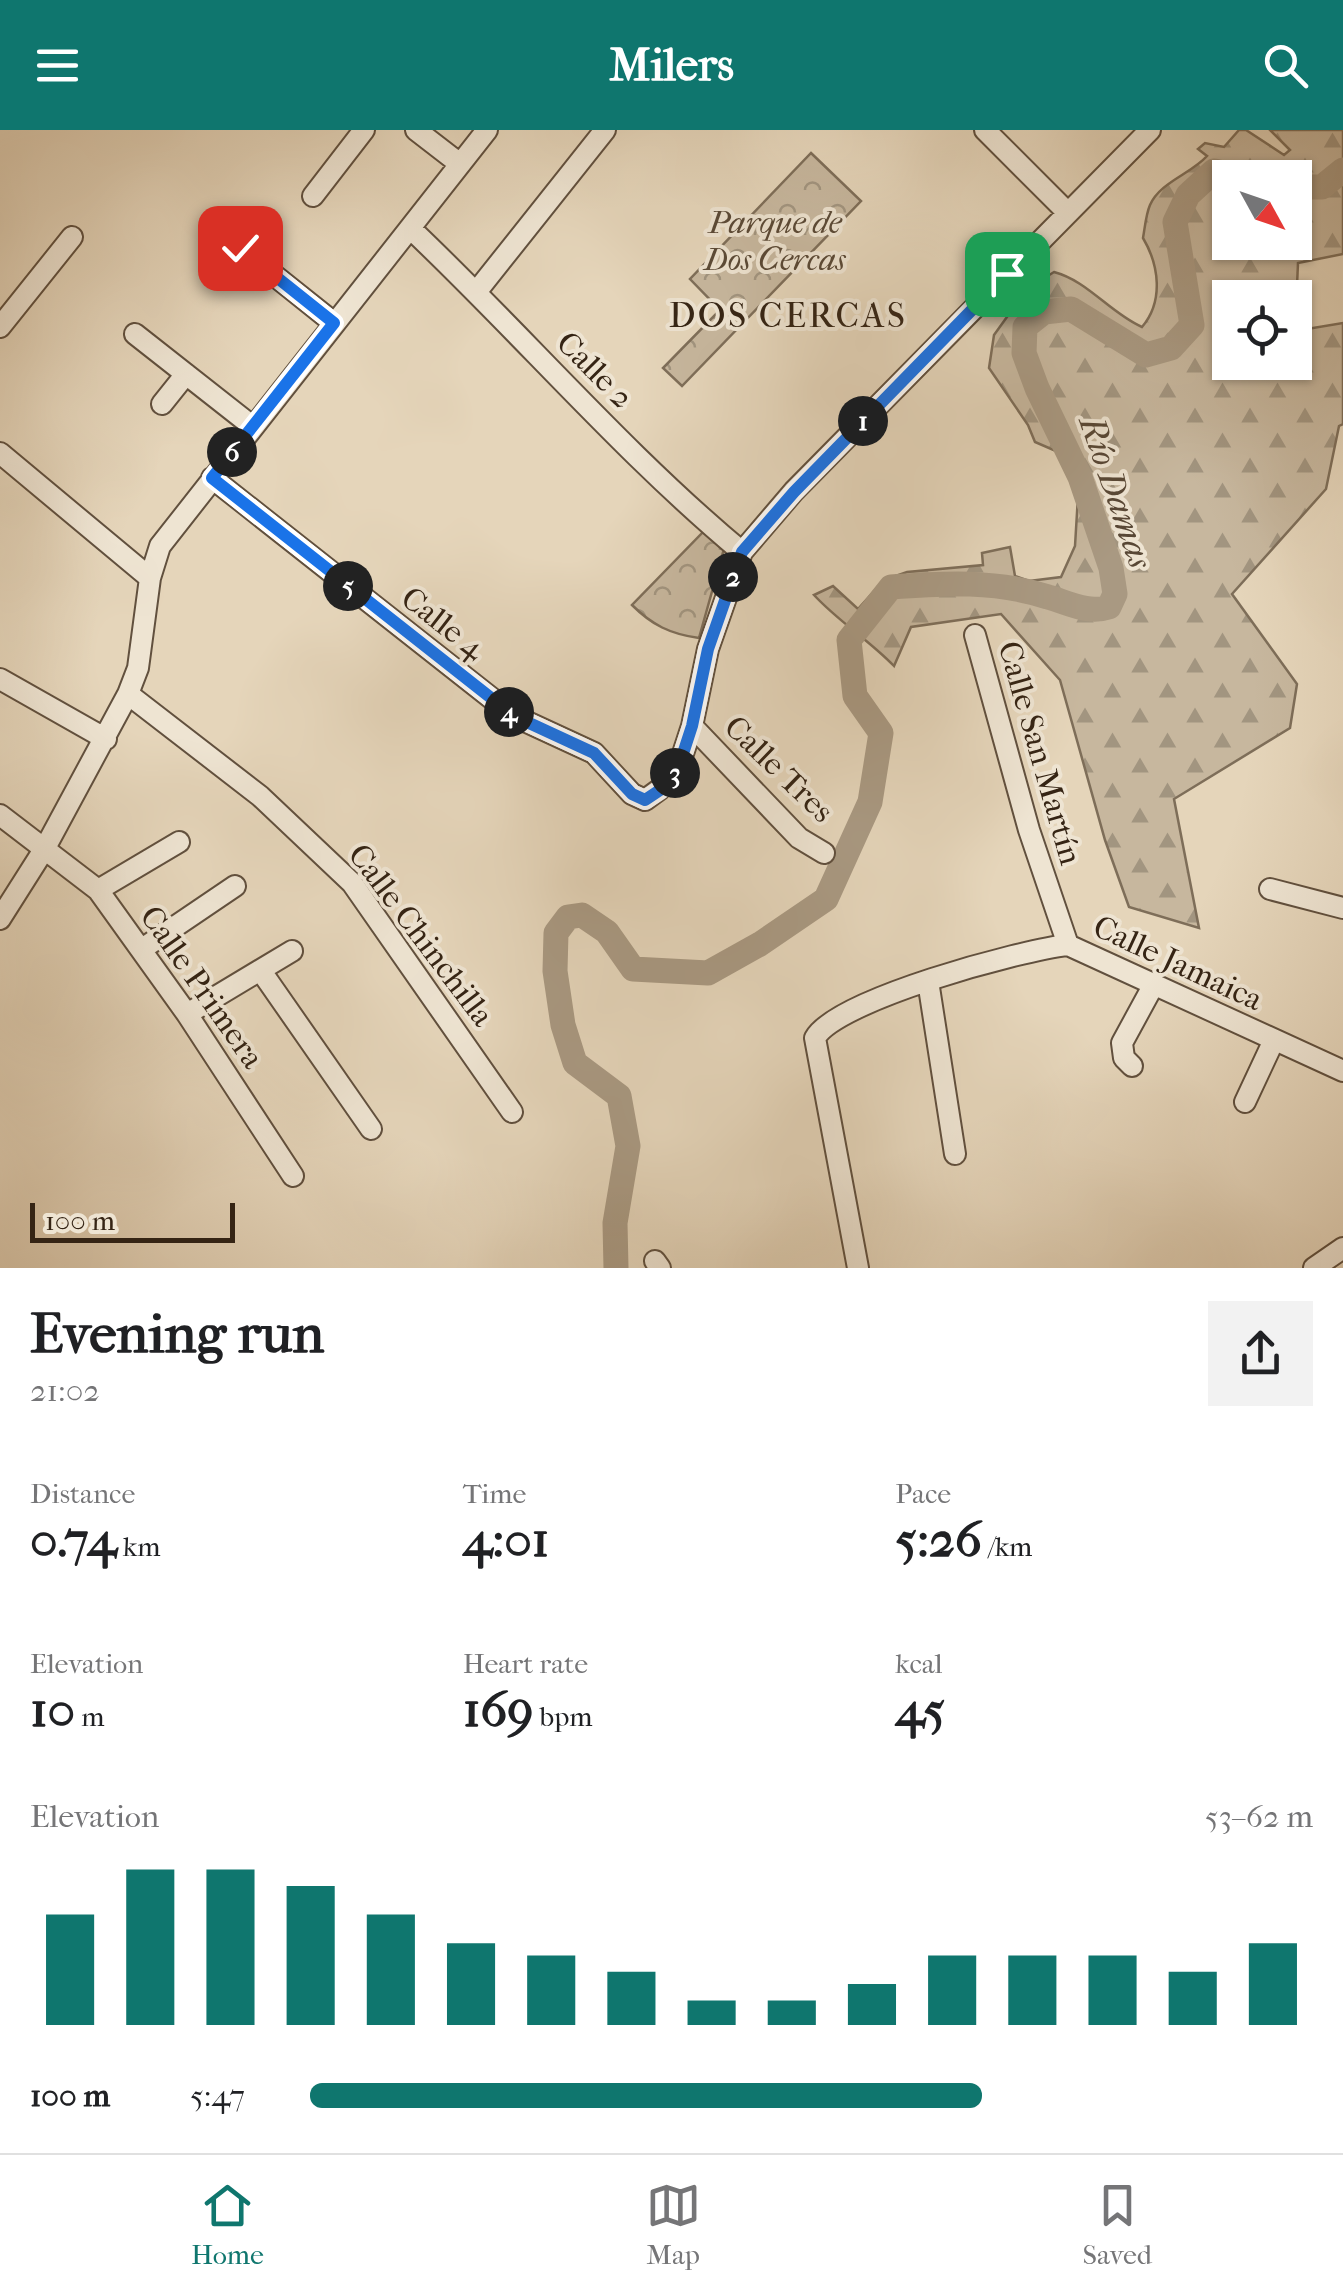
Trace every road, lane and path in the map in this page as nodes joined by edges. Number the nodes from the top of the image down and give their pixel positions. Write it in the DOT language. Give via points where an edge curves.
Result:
graph roads {
  1 [pos="364,130"];
  2 [pos="416,130"];
  3 [pos="488,130"];
  4 [pos="605,130"];
  5 [pos="985,130"];
  6 [pos="1150,130"];
  7 [pos="460,164"];
  8 [pos="313,196"];
  9 [pos="1067,212"];
  10 [pos="410,228"];
  11 [pos="72,237"];
  12 [pos="240,248"];
  13 [pos="477,291"];
  14 [pos="334,323"];
  15 [pos="0,327"];
  16 [pos="135,334"];
  17 [pos="186,374"];
  18 [pos="162,404"];
  19 [pos="252,426"];
  20 [pos="0,452"];
  21 [pos="212,478"];
  22 [pos="742,552"];
  23 [pos="150,578"];
  24 [pos="975,636"];
  25 [pos="0,679"];
  26 [pos="128,694"];
  27 [pos="692,726"];
  28 [pos="106,739"];
  29 [pos="0,815"];
  30 [pos="179,842"];
  31 [pos="45,848"];
  32 [pos="824,854"];
  33 [pos="235,886"];
  34 [pos="1270,888"];
  35 [pos="98,890"];
  36 [pos="1343,908"];
  37 [pos="0,919"];
  38 [pos="1068,945"];
  39 [pos="142,949"];
  40 [pos="292,951"];
  41 [pos="261,971"];
  42 [pos="928,981"];
  43 [pos="1153,986"];
  44 [pos="188,1014"];
  45 [pos="1274,1040"];
  46 [pos="1132,1066"];
  47 [pos="1343,1072"];
  48 [pos="1245,1102"];
  49 [pos="512,1112"];
  50 [pos="371,1129"];
  51 [pos="955,1154"];
  52 [pos="293,1176"];
  53 [pos="1343,1248"];
  54 [pos="858,1268"];
  55 [pos="1314,1268"];
  1 -- 8 [label="street"];
  2 -- 7 [label="street"];
  3 -- 7 [label="street"];
  4 -- 13 [label="street"];
  5 -- 9 [label="street"];
  6 -- 9 [label="street"];
  7 -- 10 [label="street"];
  9 -- 22 [label="street"];
  10 -- 13 [label="street, Calle 2"];
  10 -- 14 [label="street"];
  11 -- 15 [label="street"];
  12 -- 14 [label="street"];
  13 -- 22 [label="street, Calle 2"];
  14 -- 19 [label="street"];
  16 -- 17 [label="street"];
  17 -- 18 [label="street"];
  17 -- 19 [label="street"];
  19 -- 21 [label="street"];
  20 -- 23 [label="street"];
  21 -- 23 [label="street" via="160,546"];
  21 -- 27 [label="street, Calle 4" via="514,716 594,753 632,794 645,800 660,790 678,769"];
  22 -- 27 [label="street" via="708,649"];
  23 -- 26 [label="street" via="144,645"];
  24 -- 38 [label="street, Calle San Martín"];
  25 -- 28 [label="street"];
  26 -- 28 [label="street"];
  26 -- 49 [label="street, Calle Chinchilla" via="260,796 352,882"];
  27 -- 32 [label="street, Calle Tres" via="800,838"];
  28 -- 31 [label="street"];
  29 -- 31 [label="street, Calle Primera"];
  30 -- 35 [label="street"];
  31 -- 35 [label="street, Calle Primera"];
  31 -- 37 [label="street"];
  33 -- 39 [label="street"];
  34 -- 36 [label="street"];
  35 -- 39 [label="street, Calle Primera"];
  38 -- 42 [label="street, Calle Jamaica" via="966,966"];
  38 -- 43 [label="street, Calle Jamaica"];
  39 -- 44 [label="street, Calle Primera"];
  40 -- 41 [label="street"];
  41 -- 44 [label="street"];
  41 -- 50 [label="street"];
  42 -- 51 [label="street"];
  42 -- 54 [label="street, Calle Jamaica" via="860,1008 815,1038"];
  43 -- 45 [label="street, Calle Jamaica"];
  43 -- 46 [label="street" via="1122,1042"];
  44 -- 52 [label="street, Calle Primera"];
  45 -- 47 [label="street, Calle Jamaica"];
  45 -- 48 [label="street"];
  53 -- 55 [label="street"];
}
